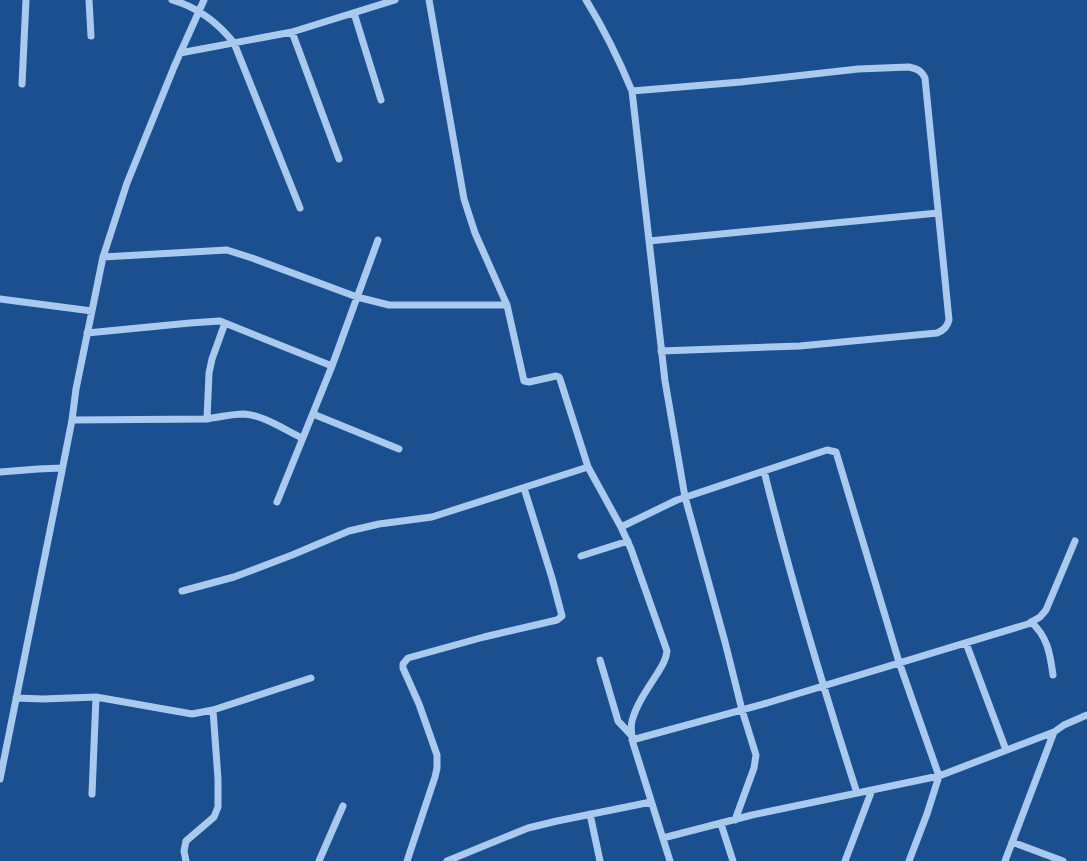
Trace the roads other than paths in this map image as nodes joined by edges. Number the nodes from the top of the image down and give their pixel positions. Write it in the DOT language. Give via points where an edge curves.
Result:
graph roads {
  1 [pos="26,0"];
  2 [pos="89,0"];
  3 [pos="172,0"];
  4 [pos="204,0"];
  5 [pos="395,0"];
  6 [pos="429,0"];
  7 [pos="586,0"];
  8 [pos="198,12"];
  9 [pos="354,13"];
  10 [pos="292,32"];
  11 [pos="91,36"];
  12 [pos="234,43"];
  13 [pos="180,54"];
  14 [pos="22,84"];
  15 [pos="632,91"];
  16 [pos="381,100"];
  17 [pos="339,159"];
  18 [pos="300,208"];
  19 [pos="938,213"];
  20 [pos="378,240"];
  21 [pos="649,241"];
  22 [pos="103,257"];
  23 [pos="356,297"];
  24 [pos="0,299"];
  25 [pos="507,305"];
  26 [pos="92,311"];
  27 [pos="225,323"];
  28 [pos="87,333"];
  29 [pos="661,350"];
  30 [pos="332,366"];
  31 [pos="313,414"];
  32 [pos="207,419"];
  33 [pos="72,420"];
  34 [pos="302,438"];
  35 [pos="399,449"];
  36 [pos="588,467"];
  37 [pos="62,468"];
  38 [pos="764,471"];
  39 [pos="0,472"];
  40 [pos="524,488"];
  41 [pos="685,497"];
  42 [pos="277,502"];
  43 [pos="621,526"];
  44 [pos="628,541"];
  45 [pos="1075,541"];
  46 [pos="581,556"];
  47 [pos="182,591"];
  48 [pos="1031,622"];
  49 [pos="966,643"];
  50 [pos="600,660"];
  51 [pos="899,662"];
  52 [pos="1053,675"];
  53 [pos="311,678"];
  54 [pos="824,686"];
  55 [pos="96,697"];
  56 [pos="16,698"];
  57 [pos="213,710"];
  58 [pos="742,710"];
  59 [pos="1087,715"];
  60 [pos="1054,732"];
  61 [pos="632,738"];
  62 [pos="1006,750"];
  63 [pos="939,776"];
  64 [pos="0,779"];
  65 [pos="872,790"];
  66 [pos="857,793"];
  67 [pos="92,794"];
  68 [pos="651,802"];
  69 [pos="343,806"];
  70 [pos="590,814"];
  71 [pos="735,820"];
  72 [pos="721,824"];
  73 [pos="663,838"];
  74 [pos="1012,842"];
  75 [pos="186,861"];
  76 [pos="319,861"];
  77 [pos="407,861"];
  78 [pos="448,861"];
  79 [pos="600,861"];
  80 [pos="670,861"];
  81 [pos="733,861"];
  82 [pos="845,861"];
  83 [pos="909,861"];
  84 [pos="1005,861"];
  85 [pos="1064,861"];
  1 -- 14 [label="street"];
  2 -- 11 [label="street"];
  3 -- 8 [label="street"];
  4 -- 8 [label="street"];
  5 -- 9 [label="street"];
  6 -- 25 [label="street" via="464,199 475,233"];
  7 -- 15 [label="street" via="598,19"];
  8 -- 12 [label="street" via="226,33"];
  8 -- 13 [label="street"];
  9 -- 10 [label="street"];
  9 -- 16 [label="street"];
  10 -- 12 [label="street"];
  10 -- 17 [label="street"];
  12 -- 13 [label="street"];
  12 -- 18 [label="street"];
  13 -- 22 [label="street" via="127,183"];
  15 -- 19 [label="street" via="858,69 916,68 925,78"];
  15 -- 21 [label="street"];
  19 -- 21 [label="street"];
  19 -- 29 [label="street" via="949,320 943,331 800,346"];
  20 -- 23 [label="street"];
  21 -- 29 [label="street"];
  22 -- 23 [label="street" via="228,250"];
  22 -- 26 [label="street"];
  23 -- 25 [label="street" via="389,306"];
  23 -- 30 [label="street"];
  24 -- 26 [label="street"];
  25 -- 36 [label="street" via="524,381 558,377"];
  26 -- 28 [label="street"];
  27 -- 28 [label="street" via="209,321"];
  27 -- 30 [label="street"];
  27 -- 32 [label="street" via="209,373"];
  28 -- 33 [label="street"];
  29 -- 41 [label="street"];
  30 -- 31 [label="street"];
  31 -- 34 [label="street"];
  31 -- 35 [label="street"];
  32 -- 33 [label="street"];
  32 -- 34 [label="street" via="245,414 255,416"];
  33 -- 37 [label="street"];
  34 -- 42 [label="street"];
  36 -- 40 [label="street"];
  36 -- 43 [label="street"];
  37 -- 39 [label="street"];
  37 -- 56 [label="street"];
  38 -- 41 [label="street"];
  38 -- 51 [label="street" via="827,450 836,452"];
  38 -- 54 [label="street" via="780,537"];
  40 -- 47 [label="street" via="432,517 379,524 350,532 234,577"];
  40 -- 77 [label="street" via="562,616 557,620 408,658 403,664 438,761"];
  41 -- 43 [label="street"];
  41 -- 58 [label="street"];
  43 -- 44 [label="street"];
  44 -- 46 [label="street"];
  44 -- 61 [label="street" via="667,651 666,658 636,710 632,722"];
  45 -- 48 [label="street" via="1046,610"];
  48 -- 49 [label="street"];
  48 -- 52 [label="street" via="1044,638"];
  49 -- 51 [label="street"];
  49 -- 62 [label="street"];
  50 -- 61 [label="street" via="618,721"];
  51 -- 54 [label="street"];
  51 -- 63 [label="street"];
  53 -- 57 [label="street"];
  54 -- 58 [label="street"];
  54 -- 66 [label="street"];
  55 -- 56 [label="street"];
  55 -- 57 [label="street" via="185,713"];
  55 -- 67 [label="street"];
  56 -- 64 [label="street"];
  57 -- 75 [label="street" via="218,807 214,817 186,841"];
  58 -- 61 [label="street"];
  58 -- 71 [label="street" via="756,755 754,768"];
  59 -- 60 [label="street"];
  60 -- 62 [label="street"];
  60 -- 74 [label="street"];
  61 -- 68 [label="street"];
  62 -- 63 [label="street"];
  63 -- 65 [label="street"];
  63 -- 83 [label="street"];
  65 -- 66 [label="street"];
  65 -- 82 [label="street"];
  66 -- 71 [label="street"];
  68 -- 70 [label="street"];
  68 -- 73 [label="street"];
  69 -- 76 [label="street"];
  70 -- 78 [label="street" via="528,828"];
  70 -- 79 [label="street"];
  71 -- 72 [label="street"];
  72 -- 73 [label="street"];
  72 -- 81 [label="street"];
  73 -- 80 [label="street"];
  74 -- 84 [label="street"];
  74 -- 85 [label="street"];
}
